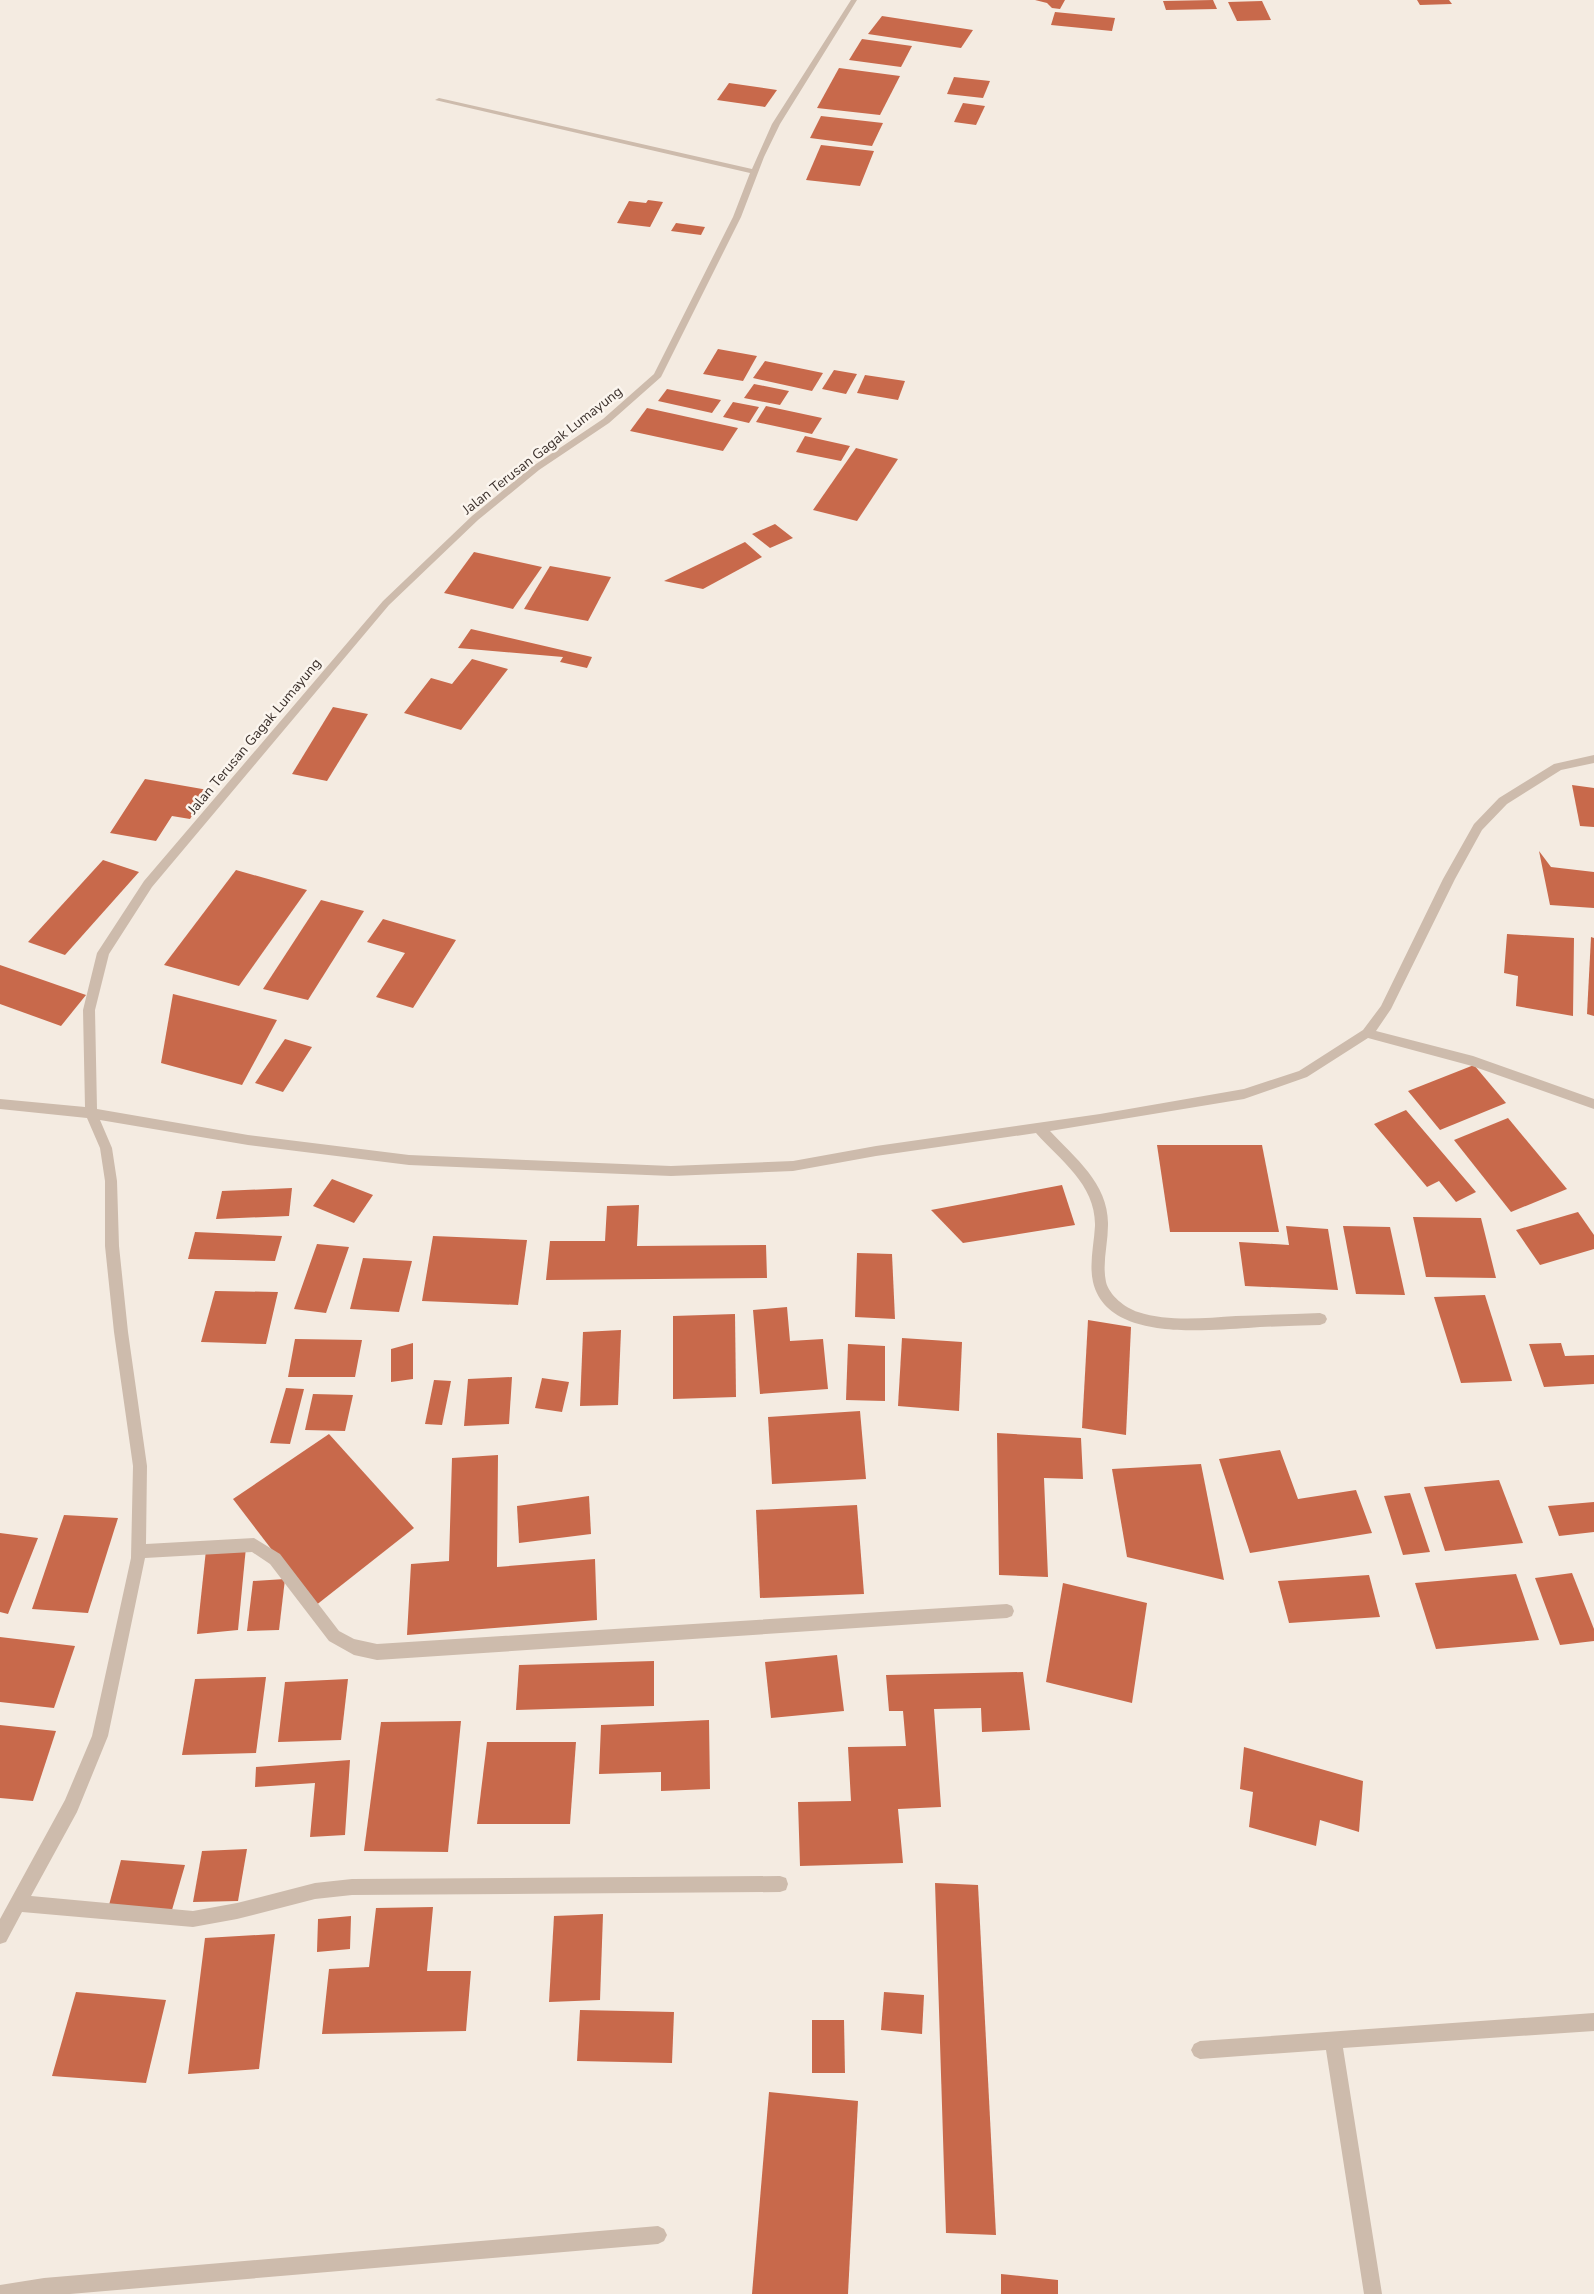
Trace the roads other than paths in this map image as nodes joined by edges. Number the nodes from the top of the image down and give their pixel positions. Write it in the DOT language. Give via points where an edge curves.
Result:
graph roads {
  1 [pos="854,0"];
  2 [pos="439,100"];
  3 [pos="755,172"];
  4 [pos="1594,759"];
  5 [pos="1367,1033"];
  6 [pos="0,1104"];
  7 [pos="1594,1104"];
  8 [pos="91,1114"];
  9 [pos="1038,1127"];
  10 [pos="1320,1319"];
  11 [pos="139,1551"];
  12 [pos="1007,1611"];
  13 [pos="780,1884"];
  14 [pos="18,1903"];
  15 [pos="0,1936"];
  16 [pos="1594,2022"];
  17 [pos="1333,2041"];
  18 [pos="1200,2050"];
  19 [pos="658,2235"];
  20 [pos="0,2294"];
  21 [pos="1372,2294"];
  1 -- 3 [label="street, Jalan Terusan Gagak Lumayung" via="776,124"];
  2 -- 3 [label="street"];
  3 -- 8 [label="street, Jalan Terusan Gagak Lumayung" via="737,217 658,374 606,421 536,468 474,518 386,603 148,884 103,953 90,1010"];
  4 -- 5 [label="street" via="1558,767 1502,801 1478,827 1385,1009"];
  5 -- 7 [label="street" via="1473,1061"];
  5 -- 9 [label="street" via="1303,1074 1244,1094"];
  6 -- 8 [label="street"];
  8 -- 9 [label="street" via="248,1140 408,1160 671,1171 793,1166"];
  8 -- 11 [label="street" via="106,1148 111,1181 112,1246 140,1466"];
  9 -- 10 [label="street" via="1094,1190 1101,1210 1100,1284 1112,1303 1122,1310 1137,1318 1175,1324"];
  11 -- 12 [label="street" via="254,1544 275,1559 334,1636 360,1650 377,1652"];
  11 -- 14 [label="street" via="100,1736 71,1806"];
  13 -- 14 [label="street" via="352,1886 315,1890 238,1911 193,1919"];
  14 -- 15 [label="street"];
  16 -- 17 [label="street"];
  17 -- 18 [label="street"];
  17 -- 21 [label="street"];
  19 -- 20 [label="street" via="44,2287"];
}
